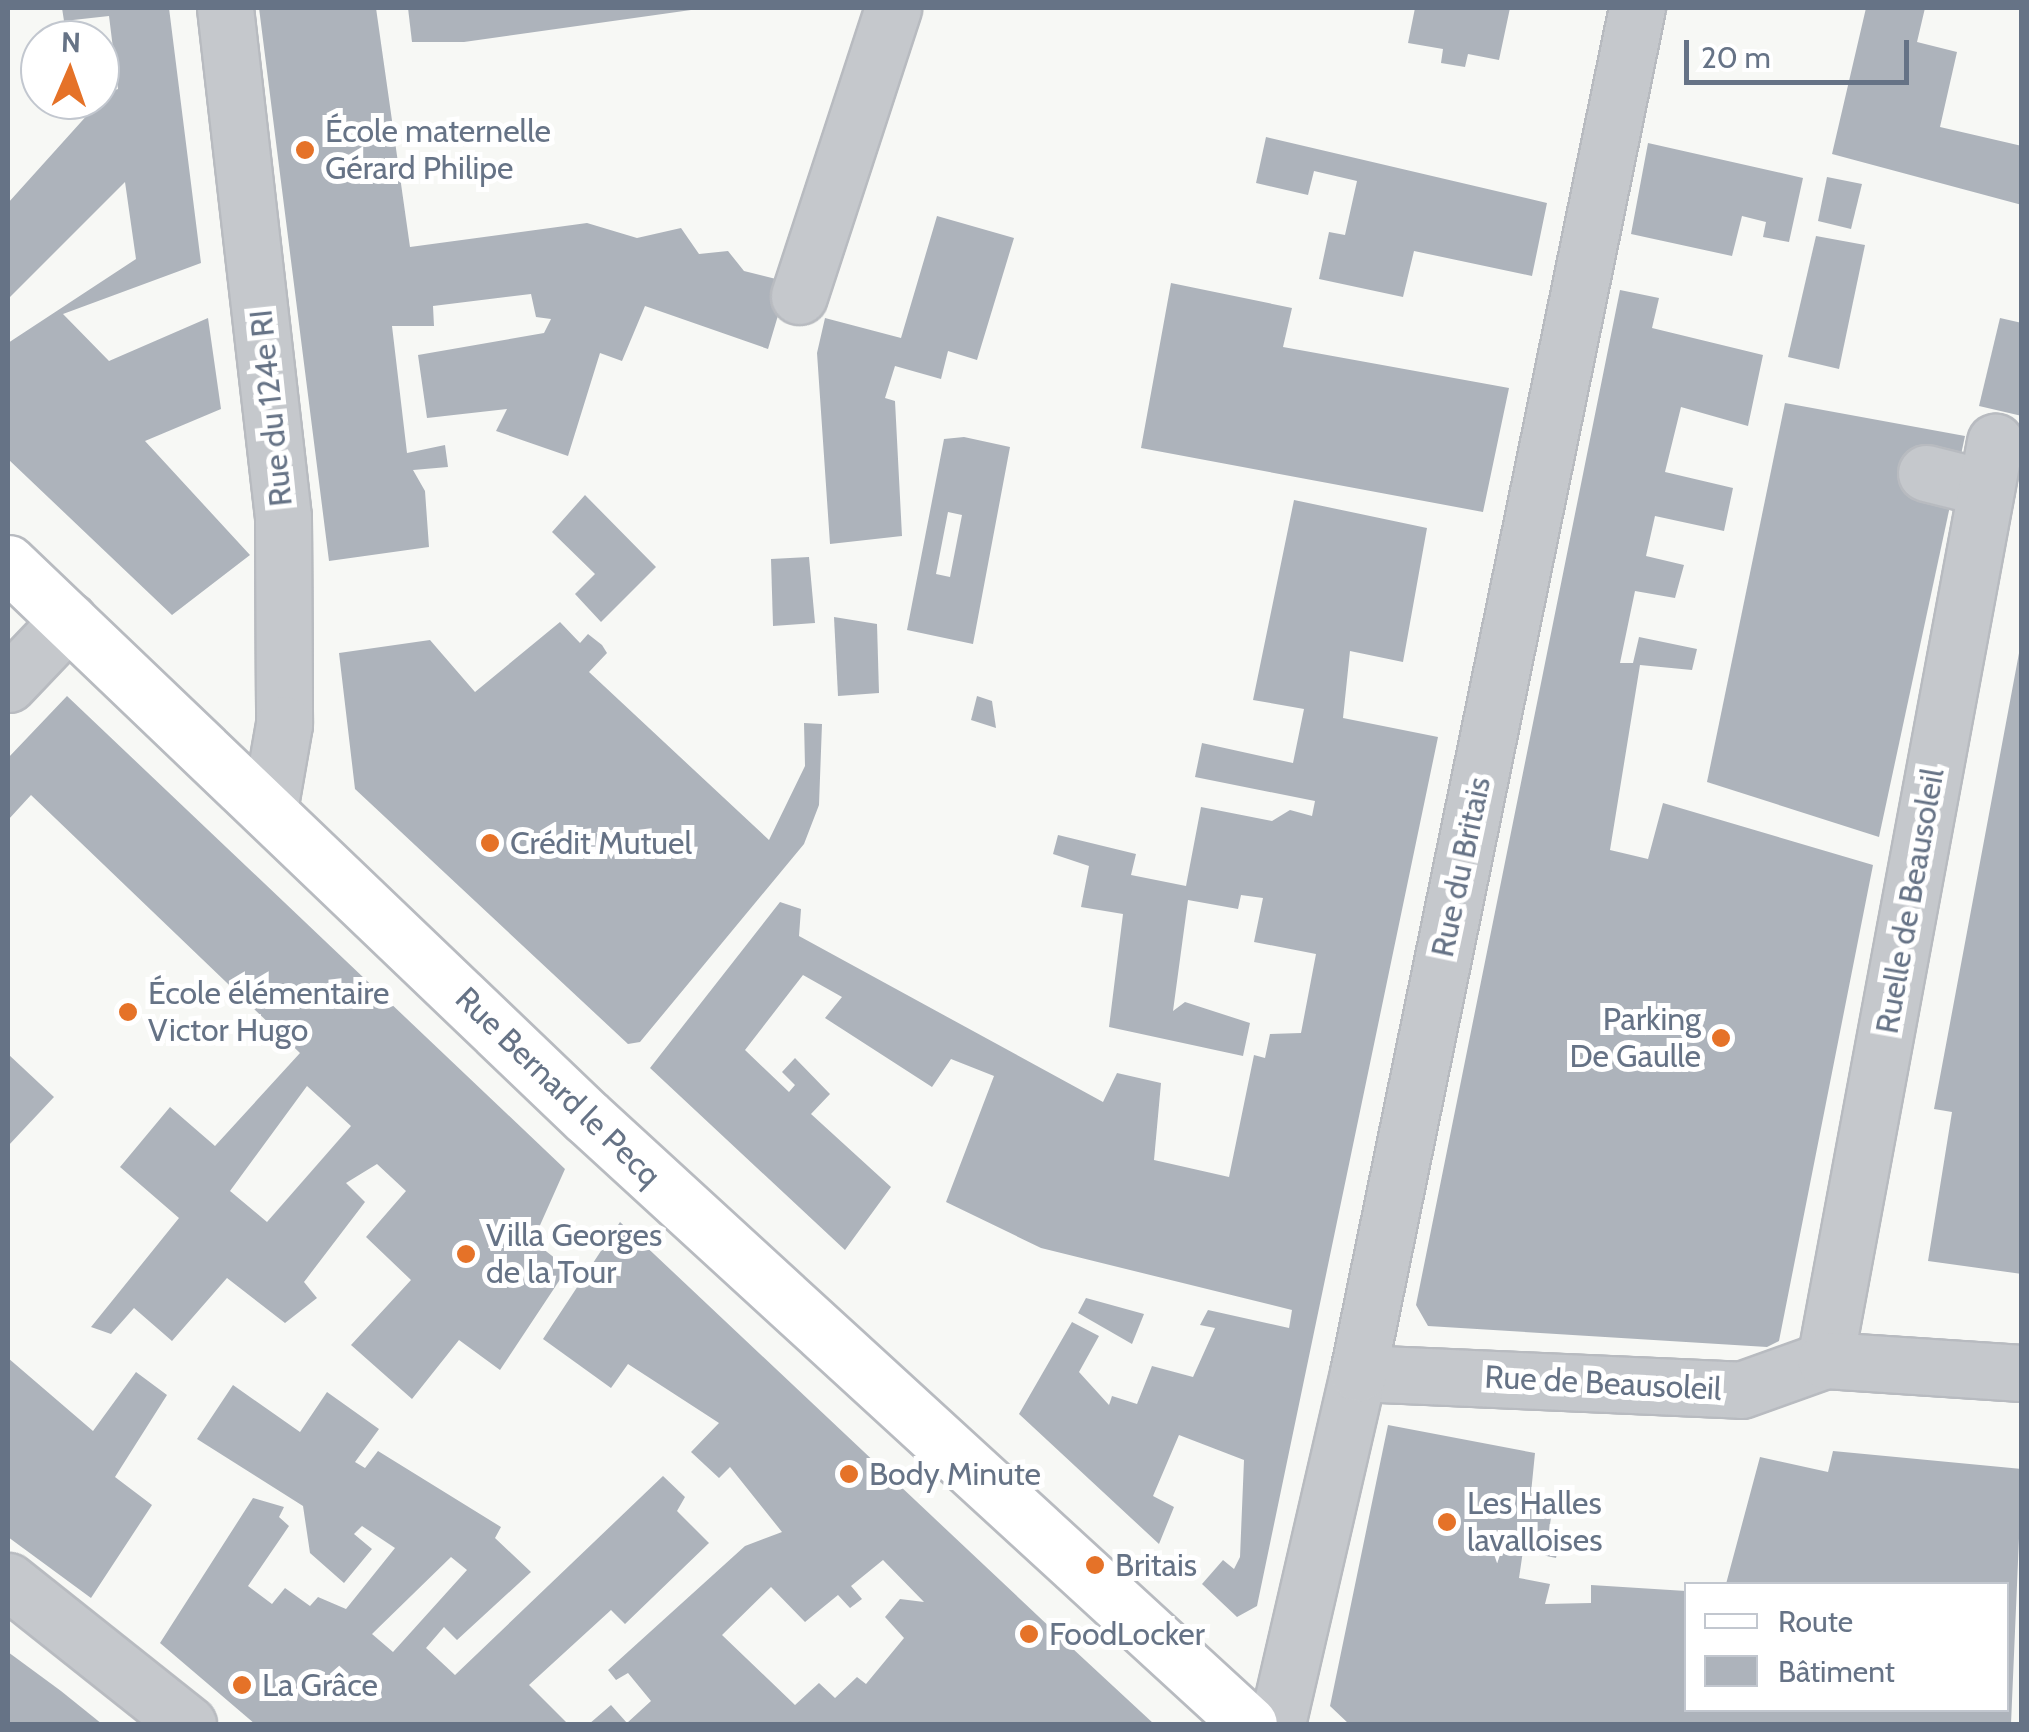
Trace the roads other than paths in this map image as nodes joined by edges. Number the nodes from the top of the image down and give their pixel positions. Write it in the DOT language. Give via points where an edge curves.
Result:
graph roads {
  1 [pos="224,8"];
  2 [pos="893,8"];
  3 [pos="1636,8"];
  4 [pos="799,296"];
  5 [pos="1926,473"];
  6 [pos="8,563"];
  7 [pos="69,620"];
  8 [pos="8,684"];
  9 [pos="269,810"];
  10 [pos="1825,1360"];
  11 [pos="2022,1372"];
  12 [pos="1358,1373"];
  13 [pos="8,1581"];
  14 [pos="188,1724"];
  15 [pos="1249,1724"];
  16 [pos="1277,1724"];
  1 -- 9 [label="street, Rue du 124e RI" via="283,517 284,724"];
  2 -- 4 [label="street"];
  3 -- 12 [label="street, Rue du Britais"];
  5 -- 10 [label="street, Ruelle de Beausoleil" via="1990,465"];
  6 -- 7 [label="main road, Rue Bernard le Pecq"];
  7 -- 8 [label="street"];
  7 -- 9 [label="main road, Rue Bernard le Pecq"];
  9 -- 15 [label="main road, Rue Bernard le Pecq" via="598,1128"];
  10 -- 11 [label="street, Rue de Beausoleil"];
  10 -- 12 [label="street, Rue de Beausoleil" via="1741,1390"];
  12 -- 16 [label="street, Rue du Britais"];
  13 -- 14 [label="street"];
}
